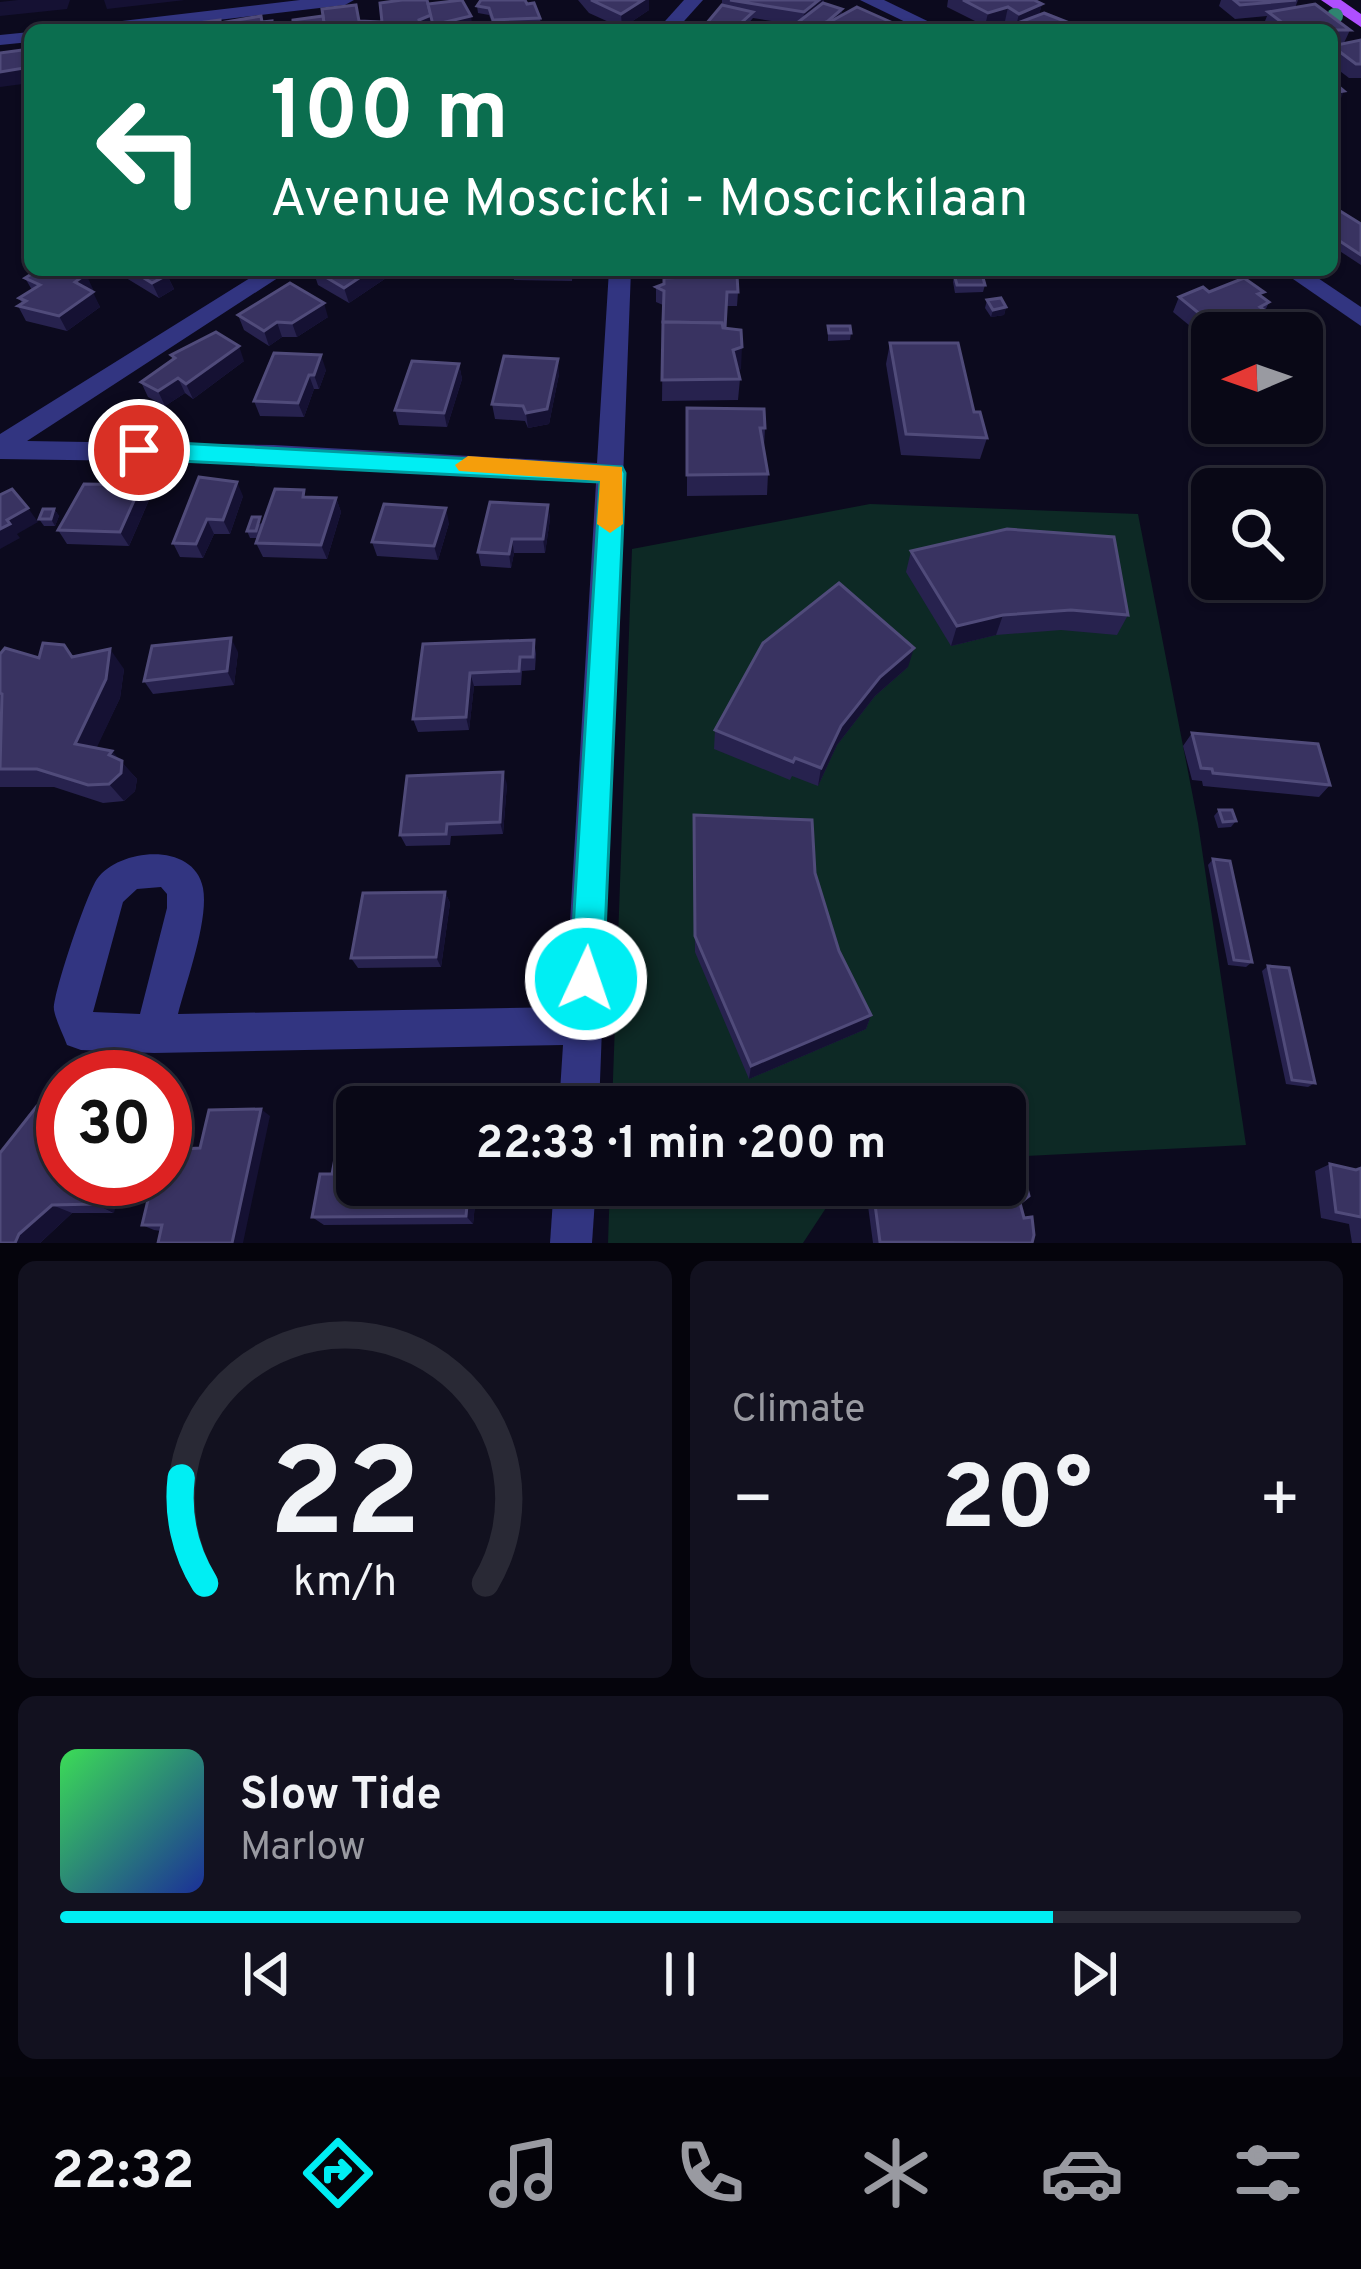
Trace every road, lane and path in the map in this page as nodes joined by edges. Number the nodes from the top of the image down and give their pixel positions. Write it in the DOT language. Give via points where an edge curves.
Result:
graph roads {
  1 [pos="345,0"];
  2 [pos="694,0"];
  3 [pos="869,0"];
  4 [pos="1330,0"];
  5 [pos="1361,22"];
  6 [pos="139,24"];
  7 [pos="672,24"];
  8 [pos="924,24"];
  9 [pos="269,276"];
  10 [pos="620,276"];
  11 [pos="1300,276"];
  12 [pos="1361,318"];
  13 [pos="0,448"];
  14 [pos="613,473"];
  15 [pos="584,1026"];
  16 [pos="154,1034"];
  17 [pos="580,1086"];
  18 [pos="573,1206"];
  19 [pos="572,1243"];
  1 -- 6 [label="street"];
  2 -- 7 [label="street"];
  3 -- 8 [label="street"];
  4 -- 5 [label="main road"];
  9 -- 13 [label="street"];
  10 -- 14 [label="street"];
  11 -- 12 [label="street"];
  13 -- 14 [label="street"];
  14 -- 15 [label="street"];
  15 -- 16 [label="street"];
  15 -- 17 [label="street"];
  16 -- 16 [label="street" via="185,887 169,872 151,870 128,874 110,890 72,1007 81,1031"];
  18 -- 19 [label="street"];
}
